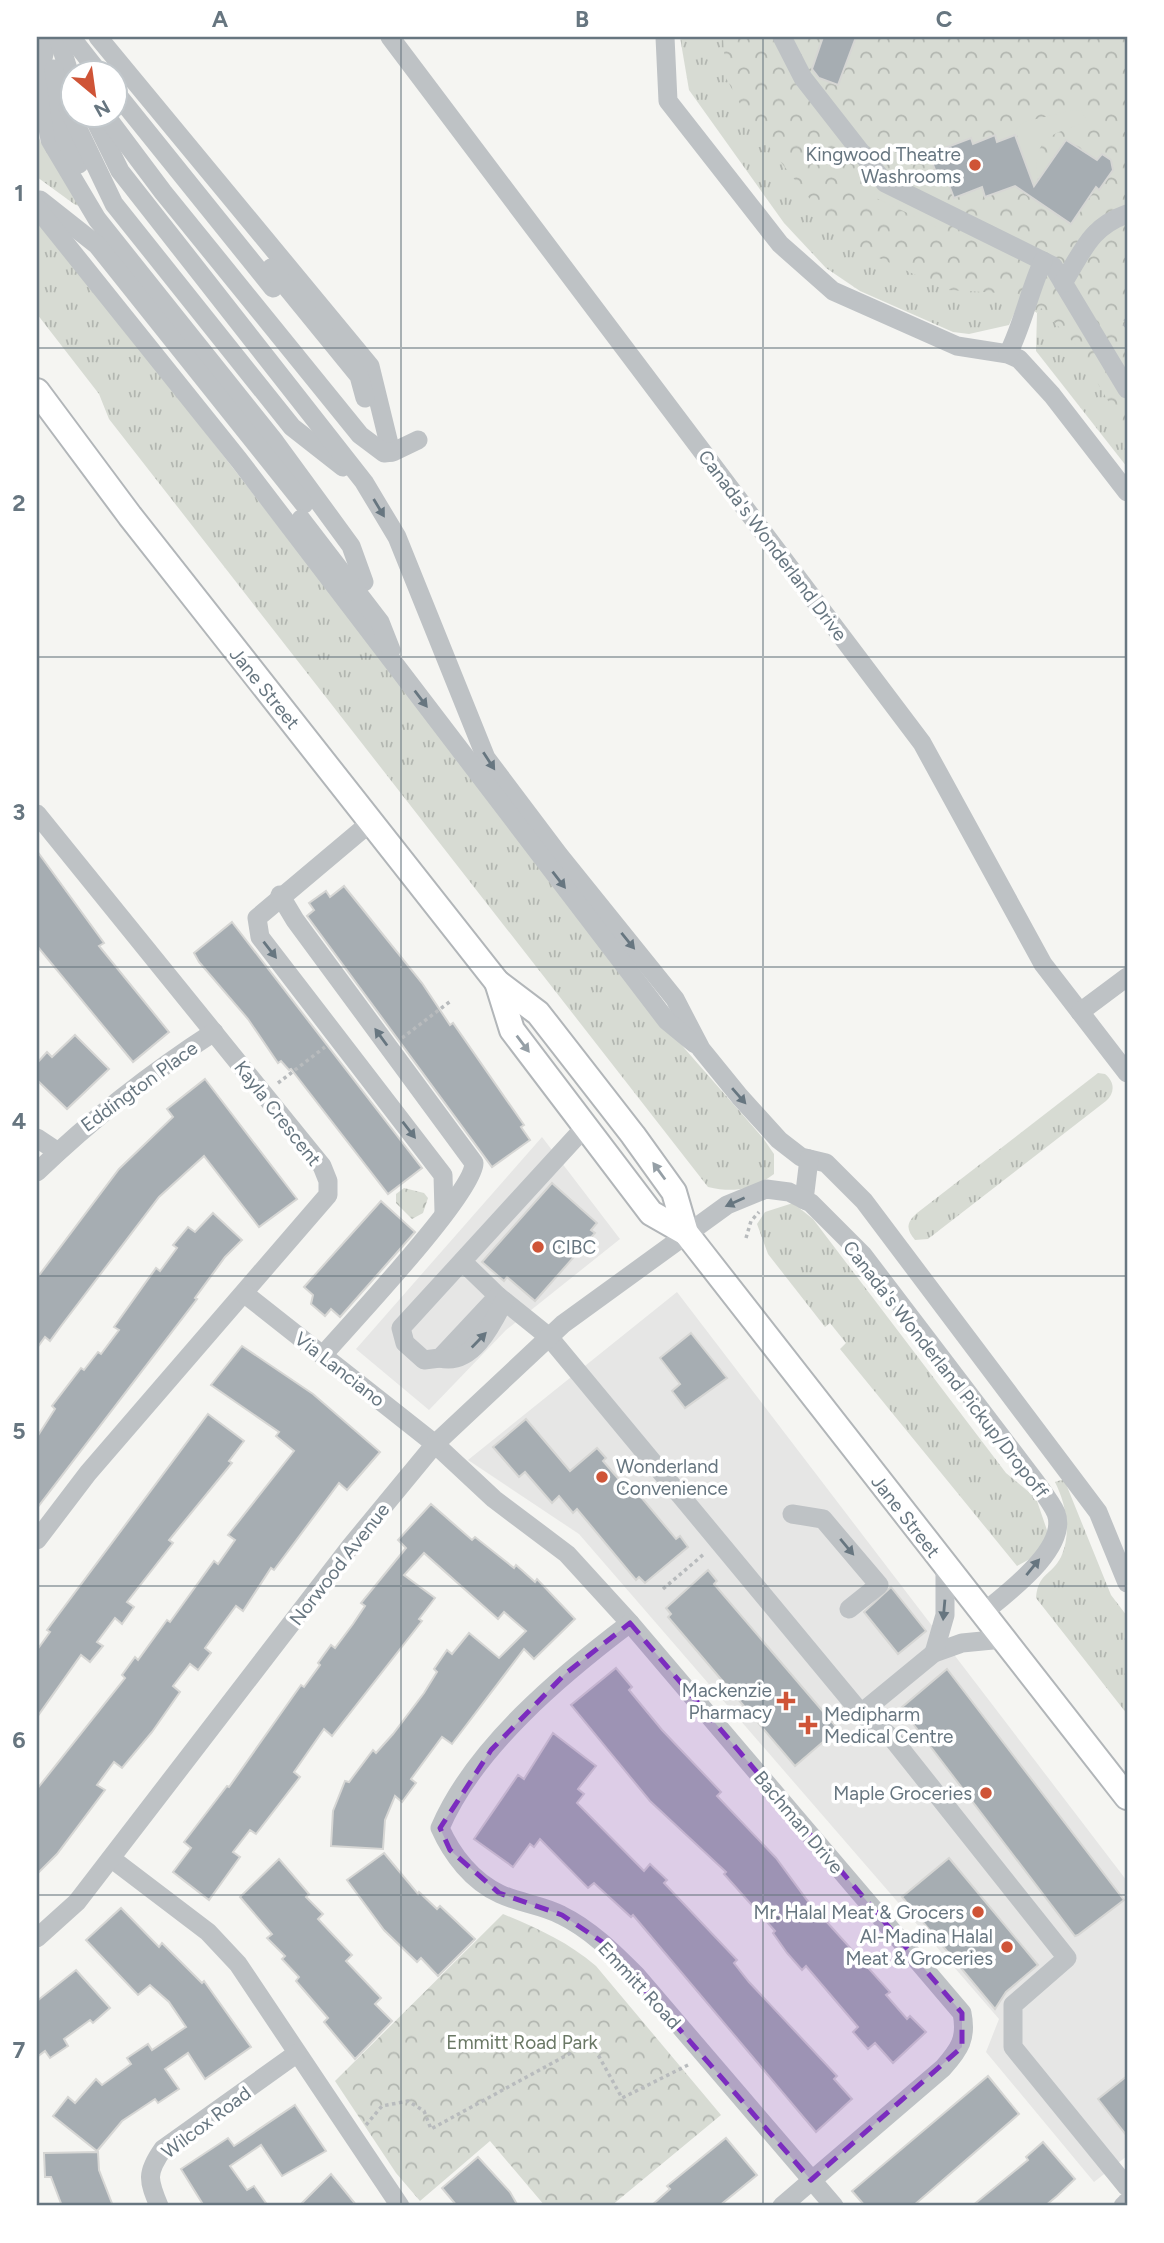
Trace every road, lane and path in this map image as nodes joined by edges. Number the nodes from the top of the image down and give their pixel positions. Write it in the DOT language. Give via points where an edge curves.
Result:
graph roads {
  1 [pos="56,37"];
  2 [pos="71,37"];
  3 [pos="82,37"];
  4 [pos="98,37"];
  5 [pos="390,37"];
  6 [pos="664,37"];
  7 [pos="782,37"];
  8 [pos="68,60"];
  9 [pos="89,60"];
  10 [pos="101,60"];
  11 [pos="54,69"];
  12 [pos="130,95"];
  13 [pos="130,110"];
  14 [pos="130,128"];
  15 [pos="88,130"];
  16 [pos="100,130"];
  17 [pos="103,130"];
  18 [pos="116,130"];
  19 [pos="37,199"];
  20 [pos="37,208"];
  21 [pos="1127,214"];
  22 [pos="1043,261"];
  23 [pos="1063,283"];
  24 [pos="1127,319"];
  25 [pos="1127,327"];
  26 [pos="1008,354"];
  27 [pos="1127,389"];
  28 [pos="37,391"];
  29 [pos="351,424"];
  30 [pos="418,440"];
  31 [pos="380,448"];
  32 [pos="363,482"];
  33 [pos="1127,492"];
  34 [pos="351,547"];
  35 [pos="364,582"];
  36 [pos="380,622"];
  37 [pos="398,669"];
  38 [pos="37,814"];
  39 [pos="371,822"];
  40 [pos="280,895"];
  41 [pos="1127,977"];
  42 [pos="496,982"];
  43 [pos="452,1000"];
  44 [pos="1080,1012"];
  45 [pos="214,1032"];
  46 [pos="337,1037"];
  47 [pos="389,1047"];
  48 [pos="701,1049"];
  49 [pos="1127,1073"];
  50 [pos="263,1094"];
  51 [pos="585,1126"];
  52 [pos="37,1138"];
  53 [pos="58,1152"];
  54 [pos="809,1159"];
  55 [pos="37,1172"];
  56 [pos="804,1200"];
  57 [pos="768,1207"];
  58 [pos="444,1212"];
  59 [pos="686,1233"];
  60 [pos="746,1238"];
  61 [pos="462,1261"];
  62 [pos="245,1294"];
  63 [pos="501,1298"];
  64 [pos="549,1337"];
  65 [pos="323,1355"];
  66 [pos="435,1444"];
  67 [pos="792,1514"];
  68 [pos="37,1541"];
  69 [pos="704,1554"];
  70 [pos="945,1565"];
  71 [pos="1127,1583"];
  72 [pos="663,1589"];
  73 [pos="849,1609"];
  74 [pos="983,1613"];
  75 [pos="630,1623"];
  76 [pos="1003,1639"];
  77 [pos="934,1653"];
  78 [pos="861,1713"];
  79 [pos="1127,1797"];
  80 [pos="111,1859"];
  81 [pos="37,1938"];
  82 [pos="296,2054"];
  83 [pos="705,2056"];
  84 [pos="360,2148"];
  85 [pos="811,2180"];
  86 [pos="1127,2187"];
  87 [pos="1127,2202"];
  88 [pos="159,2206"];
  89 [pos="400,2206"];
  90 [pos="782,2206"];
  91 [pos="834,2206"];
  92 [pos="1123,2206"];
  1 -- 8 [label="street"];
  1 -- 11 [label="street"];
  1 -- 34 [label="street" via="39,75 50,140 97,219 275,442"];
  2 -- 9 [label="street"];
  3 -- 10 [label="street"];
  4 -- 31 [label="street" via="370,366"];
  5 -- 44 [label="street, Canada's Wonderland Drive" via="922,743 1043,964"];
  6 -- 26 [label="street" via="668,101 780,244 841,295 957,346"];
  7 -- 22 [label="street" via="803,78 886,183"];
  11 -- 32 [label="street" via="74,125 114,204 292,427"];
  11 -- 34 [label="street" via="64,137 105,211 284,434 338,512"];
  12 -- 31 [label="street" via="359,376"];
  13 -- 31 [label="street" via="351,383"];
  14 -- 29 [label="street" via="338,394"];
  15 -- 32 [label="street" via="110,178 301,420"];
  16 -- 32 [label="street" via="120,171"];
  17 -- 32 [label="street" via="320,405"];
  18 -- 29 [label="street"];
  19 -- 35 [label="street" via="97,244"];
  19 -- 36 [label="street" via="97,262"];
  20 -- 37 [label="street" via="239,460"];
  21 -- 23 [label="street" via="1106,221 1091,237"];
  22 -- 23 [label="street" via="1054,266"];
  22 -- 26 [label="street"];
  23 -- 27 [label="street"];
  24 -- 25 [label="path"];
  26 -- 33 [label="street" via="1019,359 1052,395"];
  28 -- 39 [label="main road, Jane Street"];
  29 -- 31 [label="street"];
  30 -- 31 [label="street"];
  32 -- 48 [label="street, one-way" via="397,537 486,758 675,999"];
  34 -- 35 [label="street"];
  35 -- 36 [label="street"];
  36 -- 37 [label="street"];
  37 -- 48 [label="street, one-way" via="667,1021"];
  38 -- 45 [label="street, Kayla Crescent"];
  39 -- 40 [label="street"];
  39 -- 42 [label="main road, Jane Street"];
  40 -- 46 [label="street, one-way" via="257,918 260,937"];
  47 -- 40 [label="street, one-way"];
  41 -- 44 [label="street"];
  42 -- 51 [label="main road, Jane Street, one-way" via="512,1030"];
  59 -- 42 [label="main road, Jane Street, one-way" via="674,1192 633,1135 538,1013"];
  43 -- 47 [label="path"];
  44 -- 49 [label="street, Canada's Wonderland Drive"];
  45 -- 50 [label="street, Kayla Crescent"];
  45 -- 53 [label="street, Eddington Place" via="127,1091"];
  46 -- 50 [label="path"];
  46 -- 58 [label="street, one-way" via="443,1175"];
  47 -- 58 [label="street" via="474,1163 469,1180"];
  48 -- 54 [label="street, one-way" via="779,1140"];
  50 -- 62 [label="street, Kayla Crescent" via="321,1166 328,1195"];
  51 -- 59 [label="main road, Jane Street" via="650,1213"];
  51 -- 61 [label="street"];
  52 -- 53 [label="street"];
  53 -- 55 [label="street, Eddington Place"];
  54 -- 56 [label="street"];
  54 -- 71 [label="street" via="826,1163 864,1201 1041,1434 1098,1512"];
  56 -- 59 [label="street, Canada's Wonderland Pickup/Dropoff, one-way" via="789,1192 766,1189 727,1205"];
  74 -- 56 [label="street, Canada's Wonderland Pickup/Dropoff, one-way" via="1027,1576 1056,1539 1056,1514 863,1255"];
  57 -- 60 [label="path" via="751,1221"];
  58 -- 65 [label="street"];
  59 -- 64 [label="street, Norwood Avenue"];
  59 -- 70 [label="main road, Jane Street"];
  61 -- 63 [label="street"];
  61 -- 63 [label="street" via="401,1328 405,1343 424,1360 440,1358"];
  62 -- 65 [label="street, Via Lanciano"];
  62 -- 68 [label="street, Kayla Crescent" via="88,1473"];
  63 -- 64 [label="street"];
  64 -- 66 [label="street, Norwood Avenue"];
  64 -- 78 [label="street"];
  65 -- 66 [label="street, Via Lanciano"];
  66 -- 75 [label="street, Bachman Drive" via="494,1499 567,1554"];
  66 -- 80 [label="street, Norwood Avenue"];
  67 -- 73 [label="street, one-way" via="823,1519 879,1585"];
  69 -- 72 [label="path"];
  70 -- 74 [label="main road, Jane Street"];
  70 -- 77 [label="street, one-way" via="945,1615"];
  74 -- 76 [label="main road, Jane Street"];
  75 -- 83 [label="street, Emmitt Road" via="565,1674 491,1750 450,1805 440,1828 450,1850 499,1893 562,1915 604,1943"];
  75 -- 85 [label="street, Bachman Drive" via="962,2013 962,2047"];
  76 -- 77 [label="street" via="962,1643"];
  76 -- 79 [label="main road, Jane Street"];
  77 -- 78 [label="street"];
  78 -- 86 [label="street" via="892,1738 1067,1958 1013,2005 1013,2048"];
  80 -- 81 [label="street, Norwood Avenue" via="77,1902"];
  80 -- 82 [label="street" via="208,1932 272,2011"];
  82 -- 84 [label="street"];
  82 -- 88 [label="street, Wilcox Road" via="163,2149 150,2167 150,2185"];
  83 -- 84 [label="path" via="622,2098 591,2042 431,2129 424,2111 408,2101 382,2106 367,2124"];
  83 -- 85 [label="street, Emmitt Road"];
  84 -- 89 [label="street"];
  85 -- 90 [label="street, Bachman Drive"];
  85 -- 91 [label="street, Emmitt Road"];
  87 -- 92 [label="street"];
}
